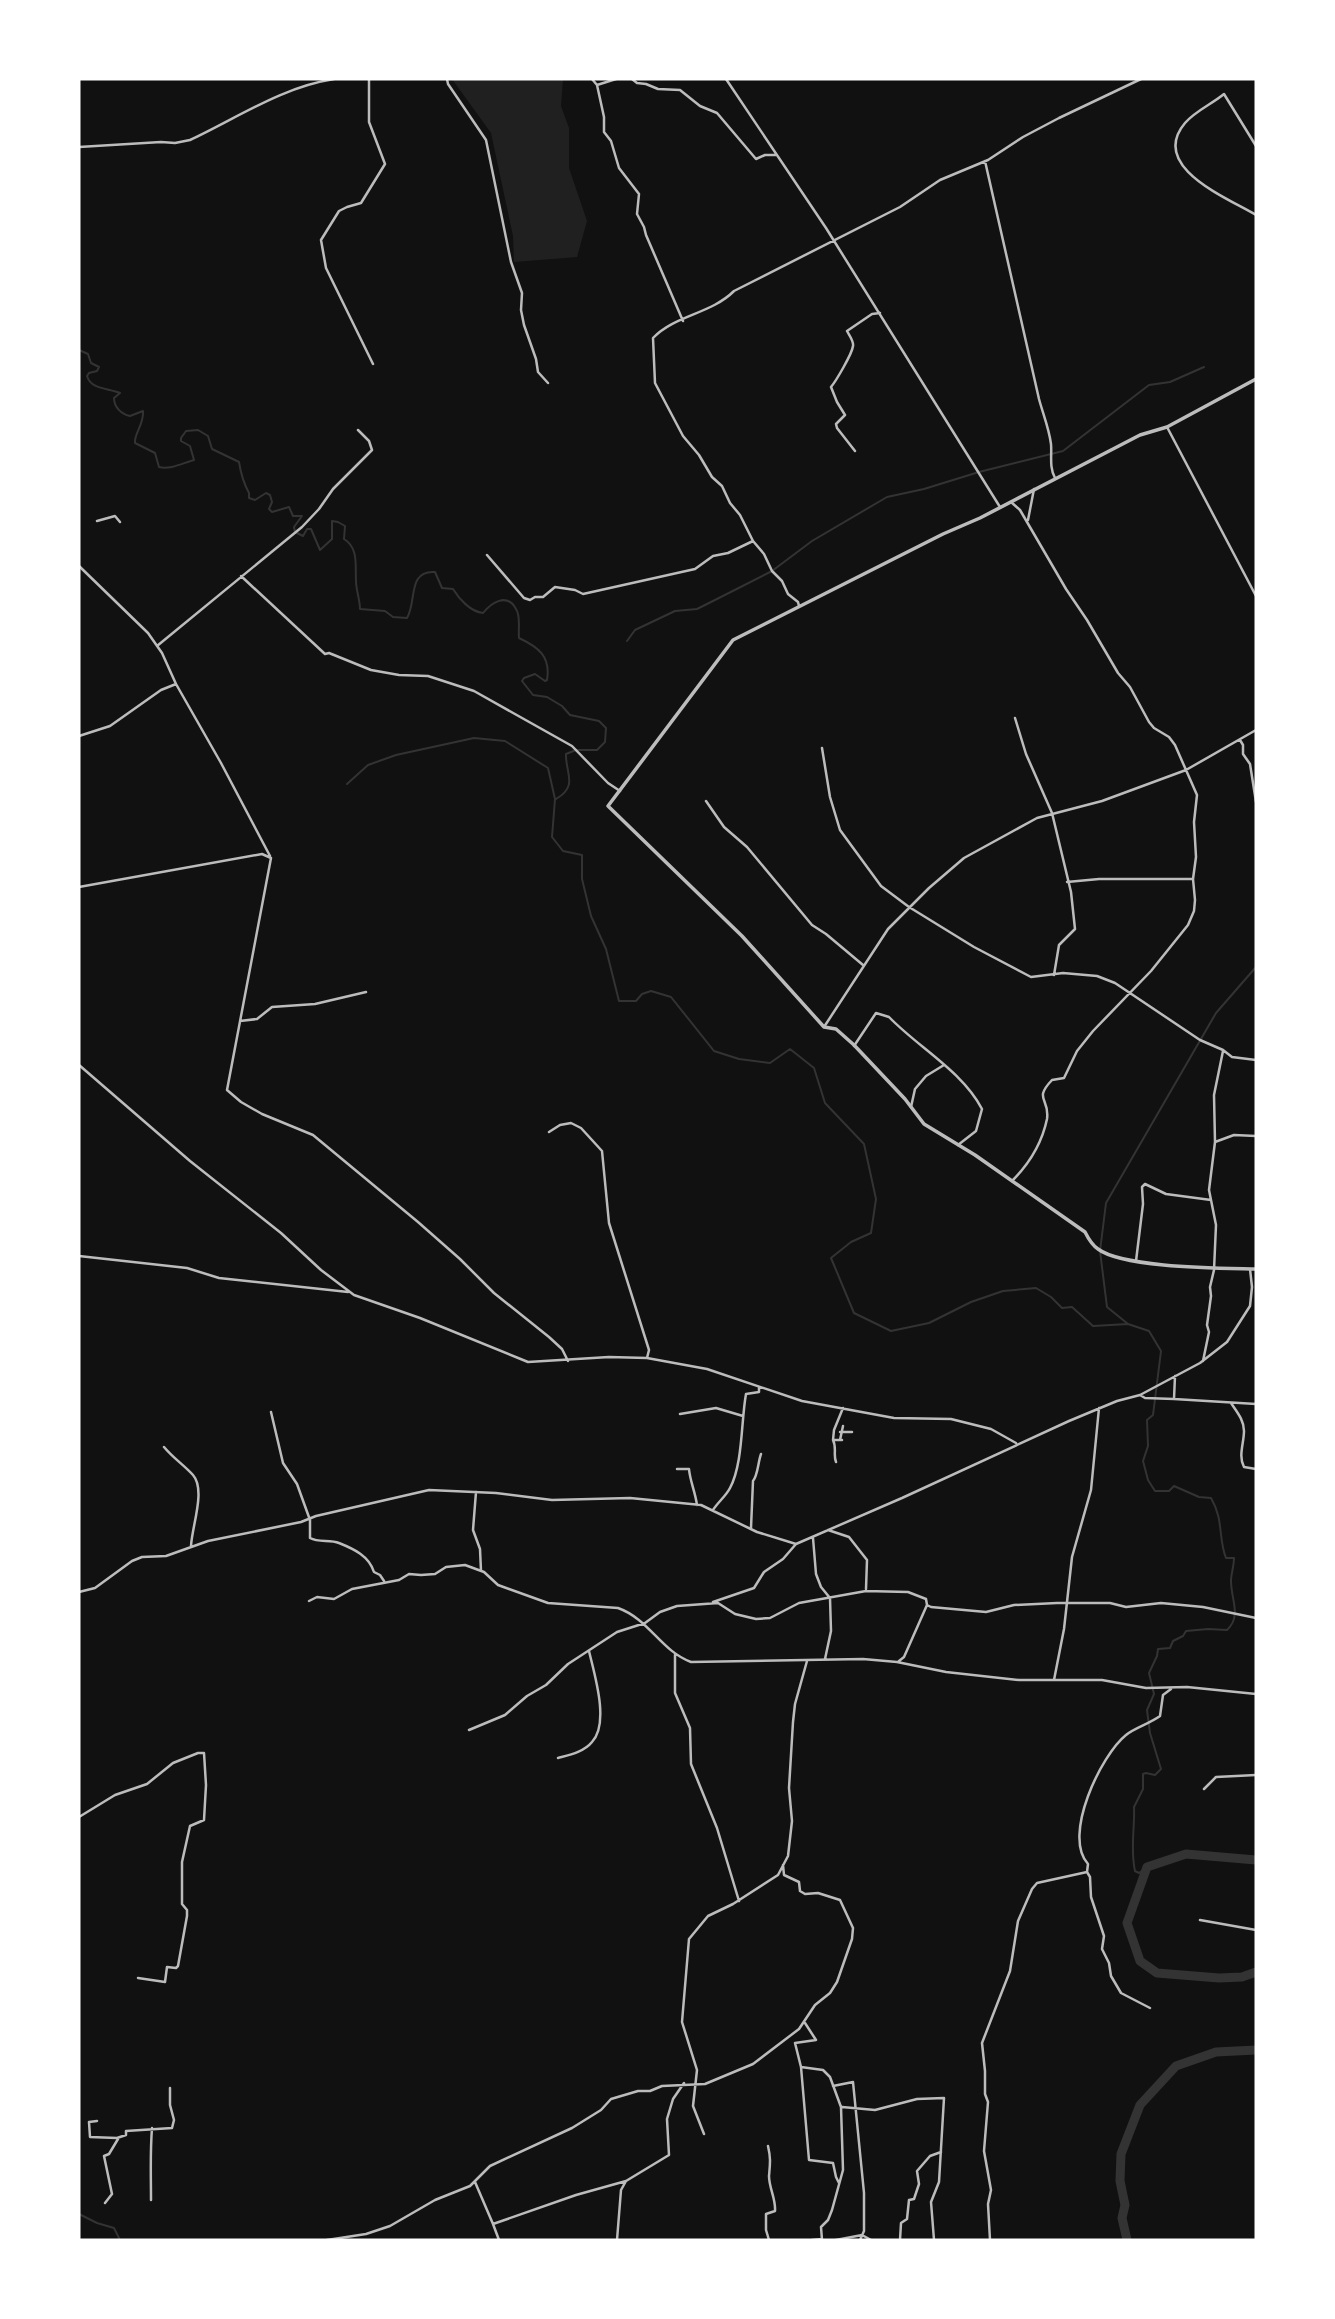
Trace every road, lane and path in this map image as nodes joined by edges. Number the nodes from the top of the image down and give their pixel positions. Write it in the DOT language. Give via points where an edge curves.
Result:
graph roads {
  1 [pos="334,79"];
  2 [pos="369,79"];
  3 [pos="447,79"];
  4 [pos="592,79"];
  5 [pos="616,79"];
  6 [pos="632,79"];
  7 [pos="726,79"];
  8 [pos="1141,79"];
  9 [pos="324,80"];
  10 [pos="597,85"];
  11 [pos="1256,146"];
  12 [pos="79,147"];
  13 [pos="776,155"];
  14 [pos="985,161"];
  15 [pos="1256,215"];
  16 [pos="833,241"];
  17 [pos="880,313"];
  18 [pos="683,321"];
  19 [pos="373,364"];
  20 [pos="1256,379"];
  21 [pos="548,383"];
  22 [pos="1167,427"];
  23 [pos="358,430"];
  24 [pos="855,451"];
  25 [pos="1055,479"];
  26 [pos="1034,489"];
  27 [pos="1011,502"];
  28 [pos="1000,507"];
  29 [pos="97,521"];
  30 [pos="120,522"];
  31 [pos="1028,524"];
  32 [pos="753,541"];
  33 [pos="487,555"];
  34 [pos="79,566"];
  35 [pos="241,576"];
  36 [pos="1256,596"];
  37 [pos="799,606"];
  38 [pos="157,646"];
  39 [pos="176,684"];
  40 [pos="1015,718"];
  41 [pos="1256,730"];
  42 [pos="79,736"];
  43 [pos="1240,740"];
  44 [pos="822,748"];
  45 [pos="1186,770"];
  46 [pos="620,790"];
  47 [pos="706,800"];
  48 [pos="1256,802"];
  49 [pos="1052,813"];
  50 [pos="271,858"];
  51 [pos="1193,879"];
  52 [pos="1067,882"];
  53 [pos="79,887"];
  54 [pos="909,907"];
  55 [pos="863,965"];
  56 [pos="1054,975"];
  57 [pos="366,992"];
  58 [pos="1131,993"];
  59 [pos="240,1021"];
  60 [pos="824,1027"];
  61 [pos="855,1046"];
  62 [pos="1223,1049"];
  63 [pos="1256,1060"];
  64 [pos="79,1065"];
  65 [pos="944,1065"];
  66 [pos="911,1107"];
  67 [pos="549,1132"];
  68 [pos="1256,1136"];
  69 [pos="1215,1142"];
  70 [pos="958,1145"];
  71 [pos="1012,1181"];
  72 [pos="1211,1200"];
  73 [pos="79,1256"];
  74 [pos="1136,1262"];
  75 [pos="1214,1267"];
  76 [pos="1250,1269"];
  77 [pos="1256,1269"];
  78 [pos="348,1292"];
  79 [pos="647,1358"];
  80 [pos="568,1361"];
  81 [pos="1203,1361"];
  82 [pos="1175,1376"];
  83 [pos="759,1386"];
  84 [pos="1140,1395"];
  85 [pos="1174,1399"];
  86 [pos="1231,1403"];
  87 [pos="1256,1404"];
  88 [pos="843,1408"];
  89 [pos="1098,1408"];
  90 [pos="271,1412"];
  91 [pos="680,1414"];
  92 [pos="743,1416"];
  93 [pos="843,1426"];
  94 [pos="840,1432"];
  95 [pos="852,1432"];
  96 [pos="833,1440"];
  97 [pos="1017,1444"];
  98 [pos="164,1447"];
  99 [pos="761,1454"];
  100 [pos="836,1462"];
  101 [pos="677,1469"];
  102 [pos="1256,1469"];
  103 [pos="476,1492"];
  104 [pos="697,1505"];
  105 [pos="713,1510"];
  106 [pos="310,1520"];
  107 [pos="751,1528"];
  108 [pos="828,1530"];
  109 [pos="813,1537"];
  110 [pos="796,1544"];
  111 [pos="191,1546"];
  112 [pos="481,1571"];
  113 [pos="384,1581"];
  114 [pos="866,1591"];
  115 [pos="79,1592"];
  116 [pos="830,1598"];
  117 [pos="309,1601"];
  118 [pos="712,1603"];
  119 [pos="1066,1604"];
  120 [pos="927,1605"];
  121 [pos="1256,1618"];
  122 [pos="645,1623"];
  123 [pos="589,1651"];
  124 [pos="675,1655"];
  125 [pos="825,1659"];
  126 [pos="807,1661"];
  127 [pos="897,1662"];
  128 [pos="1054,1681"];
  129 [pos="1173,1688"];
  130 [pos="1256,1694"];
  131 [pos="469,1730"];
  132 [pos="558,1758"];
  133 [pos="1256,1775"];
  134 [pos="1204,1789"];
  135 [pos="79,1816"];
  136 [pos="783,1865"];
  137 [pos="1087,1872"];
  138 [pos="738,1901"];
  139 [pos="1200,1920"];
  140 [pos="1256,1930"];
  141 [pos="138,1978"];
  142 [pos="1150,2008"];
  143 [pos="805,2023"];
  144 [pos="801,2067"];
  145 [pos="684,2083"];
  146 [pos="696,2085"];
  147 [pos="833,2086"];
  148 [pos="170,2088"];
  149 [pos="841,2106"];
  150 [pos="856,2107"];
  151 [pos="848,2109"];
  152 [pos="841,2117"];
  153 [pos="97,2121"];
  154 [pos="152,2128"];
  155 [pos="704,2134"];
  156 [pos="120,2137"];
  157 [pos="768,2146"];
  158 [pos="941,2152"];
  159 [pos="626,2181"];
  160 [pos="475,2182"];
  161 [pos="839,2183"];
  162 [pos="151,2200"];
  163 [pos="106,2203"];
  164 [pos="493,2224"];
  165 [pos="862,2235"];
  166 [pos="327,2240"];
  167 [pos="499,2240"];
  168 [pos="617,2240"];
  169 [pos="769,2240"];
  170 [pos="811,2240"];
  171 [pos="822,2240"];
  172 [pos="836,2240"];
  173 [pos="860,2240"];
  174 [pos="871,2240"];
  175 [pos="900,2240"];
  176 [pos="934,2240"];
  177 [pos="990,2240"];
  1 -- 9 [label="street"];
  2 -- 19 [label="street" via="369,122 385,164 361,203 339,211 321,240 326,268"];
  3 -- 21 [label="street" via="486,140 511,262 522,293 524,325 538,372"];
  4 -- 10 [label="street"];
  5 -- 10 [label="street"];
  6 -- 13 [label="street" via="658,89 680,90 718,113 757,159"];
  7 -- 13 [label="street"];
  8 -- 14 [label="street" via="1059,118"];
  9 -- 12 [label="street" via="280,95 190,140"];
  10 -- 18 [label="street" via="604,132 619,168 639,194 638,218"];
  11 -- 15 [label="street" via="1224,94 1188,119 1175,147 1180,163 1193,178"];
  13 -- 16 [label="street"];
  14 -- 16 [label="street" via="940,180 900,207"];
  14 -- 25 [label="street"];
  16 -- 17 [label="street"];
  16 -- 18 [label="street"];
  17 -- 24 [label="street" via="847,331 853,347 831,387 845,412 836,428"];
  17 -- 28 [label="street"];
  18 -- 32 [label="street" via="653,338 655,383 683,436 722,486"];
  20 -- 22 [label="street"];
  22 -- 25 [label="street" via="1140,435"];
  22 -- 36 [label="street"];
  23 -- 35 [label="street" via="372,450 302,527"];
  25 -- 26 [label="street"];
  26 -- 27 [label="street"];
  26 -- 31 [label="street"];
  27 -- 28 [label="street"];
  27 -- 31 [label="street"];
  28 -- 37 [label="street"];
  29 -- 30 [label="street" via="115,516"];
  31 -- 45 [label="street" via="1149,722 1169,737"];
  32 -- 33 [label="street" via="713,555 695,569 669,576 583,594 555,587 530,600"];
  32 -- 37 [label="street"];
  34 -- 38 [label="street"];
  35 -- 38 [label="street"];
  35 -- 46 [label="street" via="325,654 359,667 428,676 474,691 573,747"];
  37 -- 46 [label="street" via="733,640"];
  38 -- 39 [label="street"];
  39 -- 42 [label="street" via="160,690 113,725"];
  39 -- 50 [label="street"];
  40 -- 49 [label="street"];
  41 -- 43 [label="street"];
  43 -- 45 [label="street"];
  43 -- 48 [label="street" via="1250,764"];
  44 -- 54 [label="street" via="840,830 881,886"];
  45 -- 49 [label="street" via="1102,801"];
  45 -- 51 [label="street" via="1198,801"];
  46 -- 60 [label="street" via="608,806 742,936"];
  47 -- 55 [label="street" via="724,827 747,847 812,925"];
  49 -- 52 [label="street"];
  49 -- 54 [label="street" via="964,858"];
  50 -- 53 [label="street" via="262,854"];
  50 -- 59 [label="street"];
  51 -- 52 [label="street"];
  51 -- 58 [label="street" via="1194,911 1188,925"];
  52 -- 56 [label="street" via="1075,929 1059,945"];
  54 -- 55 [label="street"];
  54 -- 56 [label="street" via="1031,977"];
  55 -- 60 [label="street"];
  56 -- 58 [label="street" via="1097,976"];
  57 -- 59 [label="street" via="315,1004 272,1007 257,1019"];
  58 -- 62 [label="street" via="1200,1040"];
  58 -- 71 [label="street" via="1077,1051 1064,1079 1052,1080 1043,1089 1047,1116 1040,1142"];
  59 -- 80 [label="street" via="227,1090 262,1114 313,1135 549,1337"];
  60 -- 61 [label="street" via="836,1029"];
  61 -- 65 [label="street" via="876,1013 889,1017"];
  61 -- 66 [label="street"];
  62 -- 63 [label="street" via="1232,1057"];
  62 -- 69 [label="street" via="1214,1095"];
  64 -- 78 [label="street"];
  65 -- 66 [label="street" via="915,1089"];
  65 -- 70 [label="street" via="978,1099 982,1109 976,1131"];
  66 -- 70 [label="street" via="924,1124"];
  67 -- 79 [label="street" via="571,1123 601,1151 609,1223 649,1350"];
  68 -- 69 [label="street"];
  69 -- 72 [label="street"];
  70 -- 71 [label="street"];
  71 -- 74 [label="street" via="1085,1232 1100,1251"];
  72 -- 74 [label="street" via="1166,1194 1145,1184"];
  72 -- 75 [label="street" via="1216,1225"];
  73 -- 78 [label="street"];
  74 -- 75 [label="street"];
  75 -- 76 [label="street"];
  75 -- 81 [label="street"];
  76 -- 77 [label="street"];
  76 -- 81 [label="street" via="1250,1306 1227,1342"];
  78 -- 80 [label="street" via="528,1362"];
  79 -- 80 [label="street"];
  79 -- 83 [label="street" via="707,1368"];
  81 -- 82 [label="street"];
  82 -- 84 [label="street"];
  82 -- 85 [label="street"];
  83 -- 88 [label="street" via="802,1401"];
  83 -- 92 [label="street" via="759,1392 746,1394"];
  84 -- 85 [label="street"];
  84 -- 89 [label="street"];
  85 -- 86 [label="street"];
  86 -- 87 [label="street"];
  86 -- 102 [label="street" via="1244,1429 1240,1461 1244,1467"];
  88 -- 96 [label="street"];
  88 -- 97 [label="street" via="894,1418 951,1419 991,1429"];
  89 -- 97 [label="street"];
  89 -- 119 [label="street" via="1091,1490 1072,1557"];
  90 -- 106 [label="street" via="283,1464 297,1484"];
  91 -- 92 [label="street" via="716,1408"];
  92 -- 105 [label="street" via="730,1489"];
  93 -- 94 [label="street"];
  94 -- 95 [label="street"];
  94 -- 96 [label="street" via="841,1440"];
  96 -- 100 [label="street"];
  97 -- 108 [label="street"];
  98 -- 111 [label="street" via="195,1477 200,1491"];
  99 -- 107 [label="street" via="753,1481"];
  101 -- 104 [label="street" via="688,1469"];
  103 -- 104 [label="street" via="552,1500 630,1498"];
  103 -- 106 [label="street" via="429,1490"];
  103 -- 112 [label="street" via="473,1530"];
  104 -- 105 [label="street"];
  105 -- 107 [label="street"];
  106 -- 111 [label="street"];
  106 -- 113 [label="street" via="310,1538 339,1543 364,1555"];
  107 -- 110 [label="street"];
  108 -- 109 [label="street"];
  108 -- 114 [label="street" via="849,1536 867,1560"];
  109 -- 110 [label="street"];
  109 -- 116 [label="street" via="816,1574"];
  110 -- 118 [label="street" via="764,1572 754,1588"];
  111 -- 115 [label="street" via="166,1556 132,1561 95,1588"];
  112 -- 113 [label="street" via="453,1566 435,1574 409,1574"];
  112 -- 122 [label="street" via="498,1585 548,1603 618,1608"];
  113 -- 117 [label="street" via="334,1599"];
  114 -- 116 [label="street"];
  114 -- 120 [label="street" via="914,1593 926,1599"];
  116 -- 118 [label="street" via="799,1603 769,1618 755,1619"];
  116 -- 125 [label="street" via="831,1630"];
  118 -- 122 [label="street" via="677,1606"];
  119 -- 120 [label="street" via="1014,1605 986,1612"];
  119 -- 121 [label="street" via="1161,1604"];
  119 -- 128 [label="street"];
  120 -- 127 [label="street" via="904,1657"];
  122 -- 123 [label="street" via="617,1632"];
  122 -- 124 [label="street"];
  123 -- 131 [label="street" via="505,1715"];
  123 -- 132 [label="street" via="599,1686 597,1731 594,1741"];
  124 -- 126 [label="street" via="691,1662"];
  124 -- 138 [label="street" via="675,1693 690,1728 691,1764 720,1837"];
  125 -- 126 [label="street"];
  125 -- 127 [label="street"];
  126 -- 136 [label="street" via="795,1704 789,1788 792,1834"];
  127 -- 128 [label="street" via="946,1672"];
  128 -- 129 [label="street" via="1102,1680"];
  129 -- 130 [label="street"];
  129 -- 137 [label="street" via="1163,1695 1160,1716 1127,1734 1105,1760 1083,1807 1081,1846"];
  133 -- 134 [label="street" via="1216,1777"];
  135 -- 141 [label="street" via="147,1784 173,1763 204,1753 204,1820 190,1826 182,1862 187,1929 178,1966 167,1967 165,1982"];
  136 -- 138 [label="street" via="778,1875"];
  136 -- 143 [label="street" via="783,1875 799,1882 800,1891 840,1900 853,1928 837,1982"];
  137 -- 142 [label="street" via="1111,1976 1121,1993"];
  137 -- 177 [label="street" via="1037,1883 1032,1889 1018,1921 1010,1971 982,2043 988,2102 984,2151 991,2190"];
  138 -- 146 [label="street" via="708,1916 689,1939 682,2022 697,2070"];
  139 -- 140 [label="street"];
  143 -- 144 [label="street" via="816,2040 795,2043"];
  143 -- 146 [label="street" via="753,2064"];
  144 -- 147 [label="street" via="823,2070"];
  144 -- 161 [label="street" via="809,2160 833,2163"];
  145 -- 146 [label="street"];
  145 -- 159 [label="street" via="667,2119 669,2155"];
  145 -- 160 [label="street" via="611,2099 572,2128 490,2166"];
  146 -- 155 [label="street" via="693,2106"];
  147 -- 149 [label="street"];
  147 -- 150 [label="street" via="853,2082"];
  148 -- 154 [label="street" via="172,2128"];
  149 -- 151 [label="street"];
  149 -- 152 [label="street"];
  150 -- 151 [label="street"];
  150 -- 158 [label="street" via="875,2110 917,2099 944,2098"];
  150 -- 165 [label="street" via="864,2193"];
  151 -- 152 [label="street"];
  152 -- 161 [label="street" via="843,2170"];
  153 -- 156 [label="street" via="89,2122 90,2137"];
  154 -- 156 [label="street" via="126,2131"];
  154 -- 162 [label="street"];
  156 -- 163 [label="street" via="104,2156 112,2194"];
  157 -- 169 [label="street" via="775,2206 775,2211 766,2214"];
  158 -- 175 [label="street" via="930,2155 917,2171 919,2184 914,2199 909,2200 908,2220 901,2223"];
  158 -- 176 [label="street" via="932,2202"];
  159 -- 164 [label="street"];
  159 -- 168 [label="street" via="621,2190"];
  160 -- 164 [label="street"];
  160 -- 166 [label="street" via="390,2226"];
  161 -- 171 [label="street" via="828,2220 821,2227"];
  164 -- 167 [label="street"];
  165 -- 172 [label="street"];
  165 -- 173 [label="street"];
  165 -- 174 [label="street"];
  170 -- 171 [label="street"];
}
